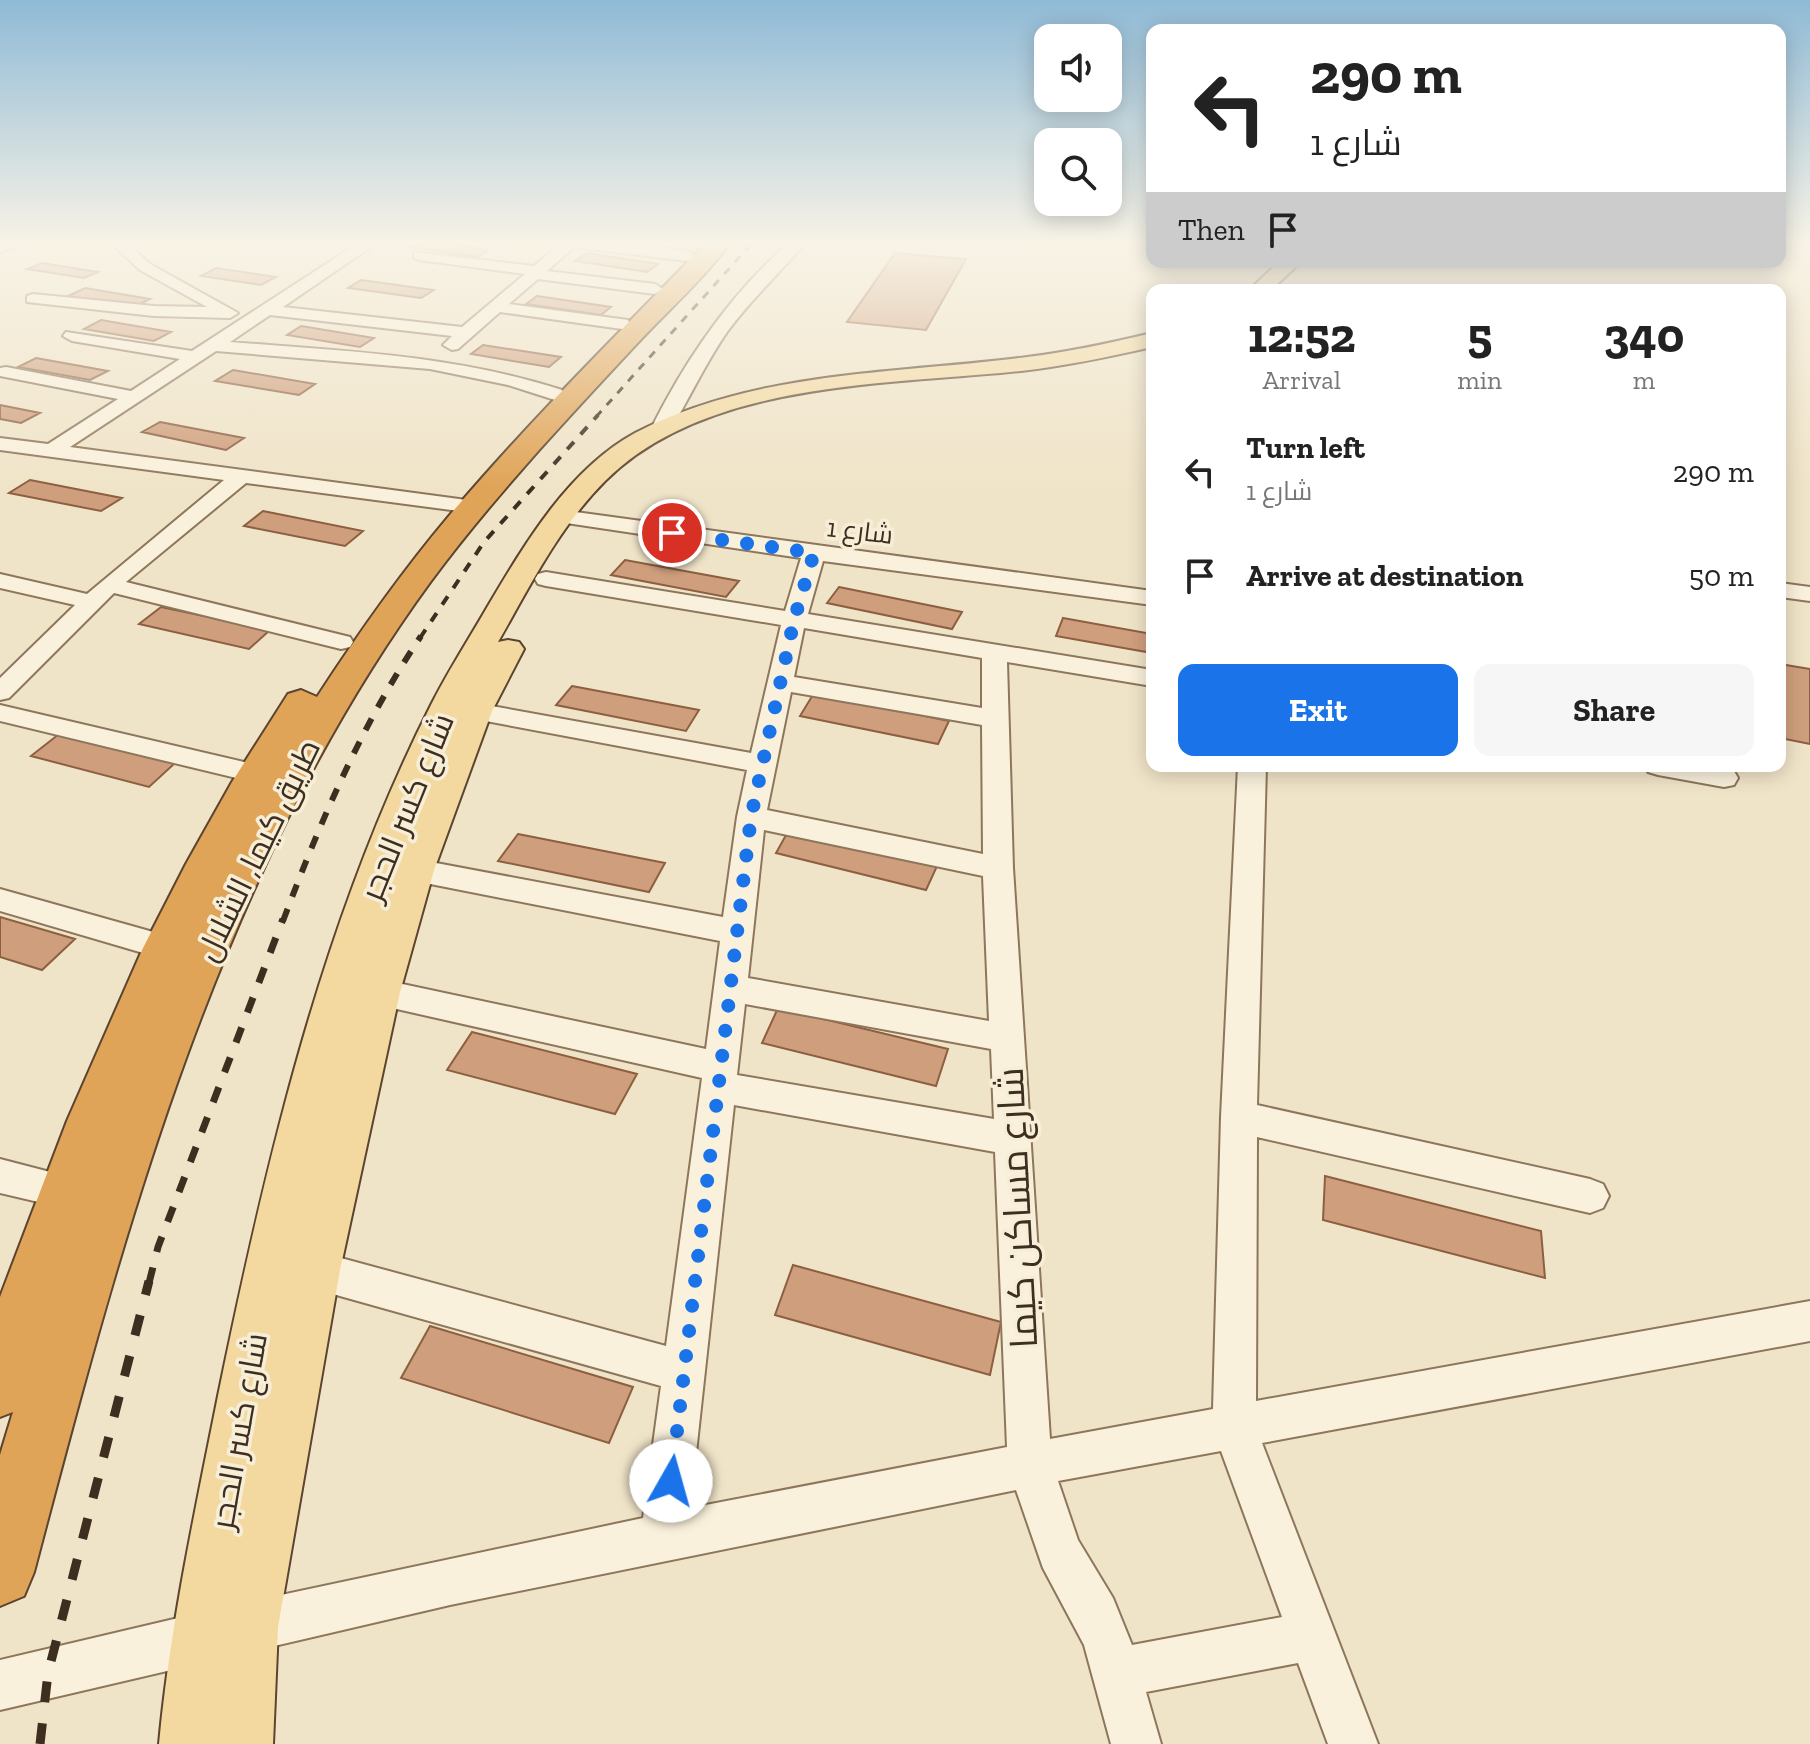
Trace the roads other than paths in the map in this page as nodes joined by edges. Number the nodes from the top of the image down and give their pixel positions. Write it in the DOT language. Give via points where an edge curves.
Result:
graph roads {
  1 [pos="249,323"];
  2 [pos="384,323"];
  3 [pos="477,323"];
  4 [pos="617,323"];
  5 [pos="632,323"];
  6 [pos="729,323"];
  7 [pos="622,324"];
  8 [pos="466,333"];
  9 [pos="72,336"];
  10 [pos="1146,341"];
  11 [pos="214,346"];
  12 [pos="1146,354"];
  13 [pos="197,357"];
  14 [pos="429,364"];
  15 [pos="6,372"];
  16 [pos="555,394"];
  17 [pos="134,397"];
  18 [pos="662,437"];
  19 [pos="0,444"];
  20 [pos="25,447"];
  21 [pos="53,450"];
  22 [pos="0,465"];
  23 [pos="244,474"];
  24 [pos="463,505"];
  25 [pos="574,518"];
  26 [pos="814,553"];
  27 [pos="546,579"];
  28 [pos="0,581"];
  29 [pos="1786,591"];
  30 [pos="100,593"];
  31 [pos="1810,594"];
  32 [pos="1146,597"];
  33 [pos="794,620"];
  34 [pos="341,642"];
  35 [pos="994,652"];
  36 [pos="1146,677"];
  37 [pos="780,682"];
  38 [pos="0,692"];
  39 [pos="475,711"];
  40 [pos="0,713"];
  41 [pos="995,719"];
  42 [pos="762,764"];
  43 [pos="1252,772"];
  44 [pos="1691,772"];
  45 [pos="257,774"];
  46 [pos="1724,778"];
  47 [pos="751,817"];
  48 [pos="998,868"];
  49 [pos="415,870"];
  50 [pos="0,900"];
  51 [pos="737,932"];
  52 [pos="167,948"];
  53 [pos="730,988"];
  54 [pos="379,992"];
  55 [pos="1008,1038"];
  56 [pos="719,1077"];
  57 [pos="1239,1117"];
  58 [pos="1013,1139"];
  59 [pos="0,1176"];
  60 [pos="64,1191"];
  61 [pos="1590,1196"];
  62 [pos="315,1270"];
  63 [pos="1810,1321"];
  64 [pos="684,1372"];
  65 [pos="0,1386"];
  66 [pos="1234,1427"];
  67 [pos="1030,1464"];
  68 [pos="664,1535"];
  69 [pos="0,1572"];
  70 [pos="248,1627"];
  71 [pos="1311,1636"];
  72 [pos="201,1638"];
  73 [pos="1116,1673"];
  74 [pos="0,1685"];
  75 [pos="191,1744"];
  76 [pos="241,1744"];
  77 [pos="1136,1744"];
  78 [pos="1353,1744"];
  1 -- 11 [label="street"];
  2 -- 8 [label="street"];
  3 -- 8 [label="street"];
  4 -- 7 [label="street"];
  5 -- 24 [label="highway, طريق كيما, الشلال"];
  6 -- 18 [label="street" via="685,382"];
  7 -- 16 [label="highway, طريق كيما, الشلال"];
  8 -- 14 [label="street"];
  9 -- 13 [label="street"];
  10 -- 18 [label="main road, شارع كسر الحجر" via="1059,360 788,390 721,407"];
  11 -- 13 [label="street"];
  11 -- 14 [label="street"];
  12 -- 18 [label="main road, شارع كسر الحجر" via="1079,370 774,405"];
  13 -- 17 [label="street"];
  14 -- 16 [label="street"];
  15 -- 17 [label="street"];
  16 -- 24 [label="highway, طريق كيما, الشلال"];
  17 -- 21 [label="street"];
  18 -- 25 [label="main road, شارع كسر الحجر" via="614,487"];
  19 -- 20 [label="street"];
  20 -- 21 [label="street"];
  20 -- 22 [label="street"];
  21 -- 23 [label="street"];
  23 -- 24 [label="street"];
  23 -- 30 [label="street"];
  24 -- 34 [label="highway, طريق كيما, الشلال"];
  24 -- 69 [label="highway, طريق كيما, الشلال" via="328,711 211,939 149,1092 82,1284"];
  25 -- 26 [label="street, شارع 1"];
  25 -- 27 [label="main road, شارع كسر الحجر"];
  25 -- 72 [label="main road, شارع كسر الحجر" via="520,575 446,708 378,869 268,1268"];
  26 -- 32 [label="street, شارع 1"];
  26 -- 33 [label="street"];
  27 -- 33 [label="street"];
  27 -- 39 [label="main road, شارع كسر الحجر"];
  28 -- 30 [label="street"];
  29 -- 31 [label="street"];
  30 -- 34 [label="street"];
  30 -- 38 [label="street"];
  33 -- 35 [label="street"];
  33 -- 37 [label="street"];
  34 -- 45 [label="highway, طريق كيما, الشلال"];
  35 -- 36 [label="street"];
  35 -- 41 [label="street, شارع مساكن كيما"];
  37 -- 41 [label="street"];
  37 -- 42 [label="street"];
  39 -- 42 [label="street"];
  39 -- 49 [label="main road, شارع كسر الحجر"];
  40 -- 45 [label="street"];
  41 -- 48 [label="street, شارع مساكن كيما"];
  42 -- 47 [label="street"];
  43 -- 57 [label="street"];
  44 -- 46 [label="street"];
  45 -- 52 [label="highway, طريق كيما, الشلال"];
  47 -- 48 [label="street"];
  47 -- 51 [label="street"];
  48 -- 55 [label="street, شارع مساكن كيما"];
  49 -- 51 [label="street"];
  49 -- 54 [label="main road, شارع كسر الحجر"];
  50 -- 52 [label="street"];
  51 -- 53 [label="street"];
  52 -- 60 [label="highway, طريق كيما, الشلال"];
  53 -- 55 [label="street"];
  53 -- 56 [label="street"];
  54 -- 56 [label="street"];
  54 -- 62 [label="main road, شارع كسر الحجر"];
  55 -- 58 [label="street, شارع مساكن كيما"];
  56 -- 58 [label="street"];
  56 -- 64 [label="street"];
  57 -- 61 [label="street"];
  57 -- 66 [label="street"];
  58 -- 67 [label="street, شارع مساكن كيما"];
  59 -- 60 [label="street"];
  60 -- 65 [label="highway, طريق كيما, الشلال"];
  62 -- 64 [label="street"];
  62 -- 70 [label="main road, شارع كسر الحجر"];
  63 -- 66 [label="street"];
  64 -- 68 [label="street"];
  66 -- 67 [label="street"];
  66 -- 71 [label="street"];
  67 -- 68 [label="street"];
  67 -- 73 [label="street, شارع مساكن كيما" via="1059,1552 1096,1615"];
  68 -- 70 [label="street"];
  70 -- 72 [label="street"];
  70 -- 76 [label="main road, شارع كسر الحجر"];
  71 -- 73 [label="street"];
  71 -- 78 [label="street"];
  72 -- 74 [label="street"];
  72 -- 75 [label="main road, شارع كسر الحجر"];
  73 -- 77 [label="street, شارع مساكن كيما"];
}
